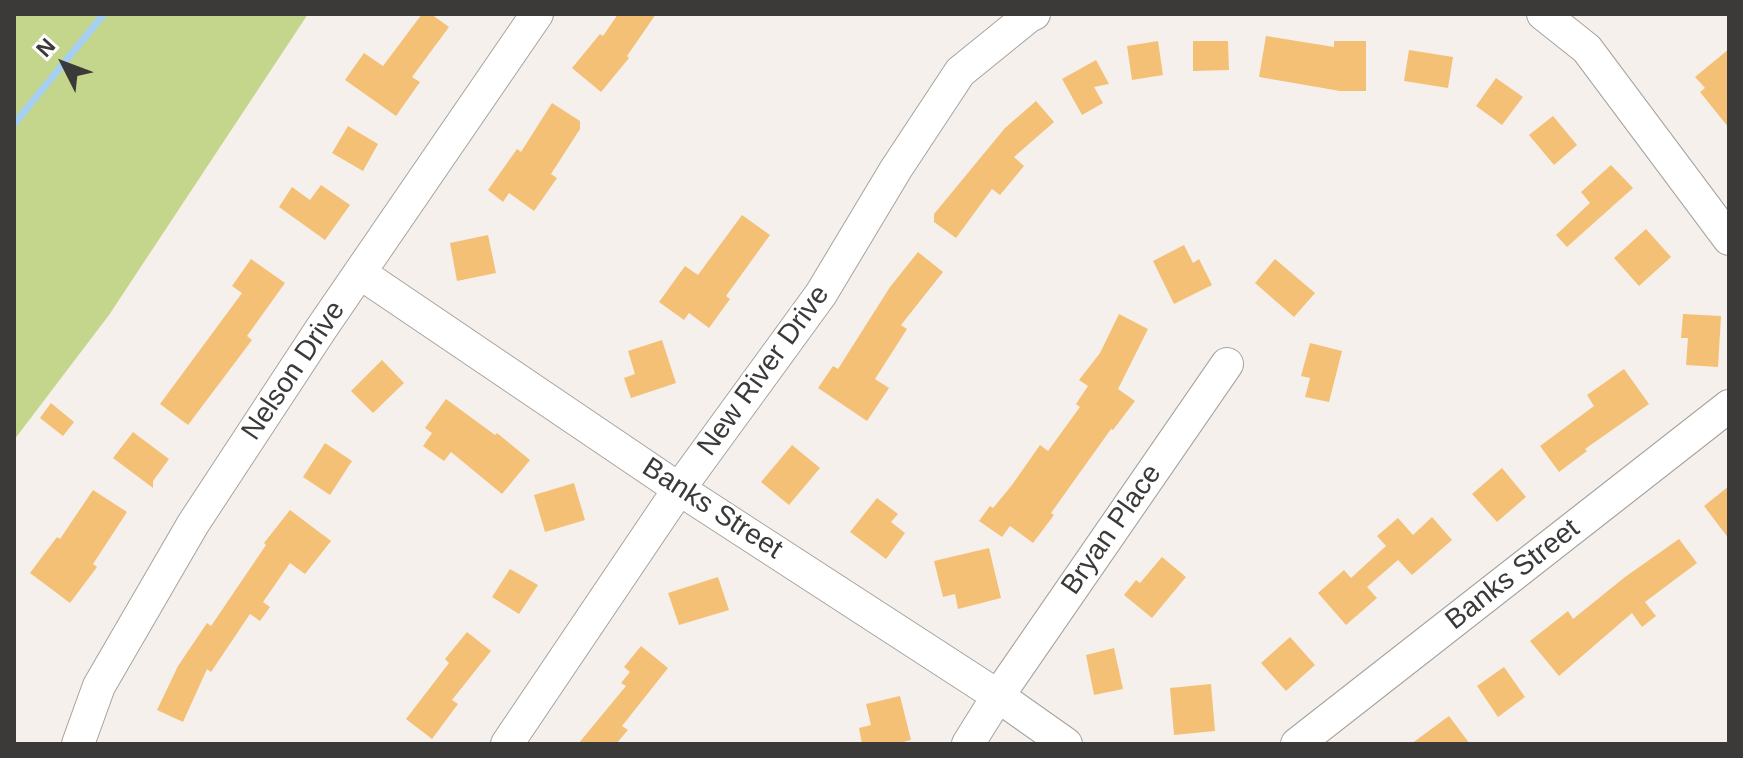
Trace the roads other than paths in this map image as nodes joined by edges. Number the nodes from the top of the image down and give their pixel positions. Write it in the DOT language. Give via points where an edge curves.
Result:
graph roads {
  1 [pos="537,14"];
  2 [pos="1034,14"];
  3 [pos="1543,14"];
  4 [pos="1729,239"];
  5 [pos="360,273"];
  6 [pos="1227,364"];
  7 [pos="1729,406"];
  8 [pos="679,489"];
  9 [pos="998,696"];
  10 [pos="78,744"];
  11 [pos="507,744"];
  12 [pos="968,744"];
  13 [pos="1066,744"];
  14 [pos="1297,744"];
  1 -- 5 [label="street, Nelson Drive"];
  2 -- 8 [label="street, New River Drive" via="960,72 821,294"];
  3 -- 4 [label="street" via="1587,49"];
  5 -- 8 [label="street, Banks Street"];
  5 -- 10 [label="street, Nelson Drive" via="193,524 99,686"];
  6 -- 9 [label="street, Bryan Place"];
  7 -- 14 [label="street, Banks Street"];
  8 -- 9 [label="street, Banks Street"];
  8 -- 11 [label="street, New River Drive"];
  9 -- 12 [label="street, Bryan Place"];
  9 -- 13 [label="street, Banks Street"];
}
